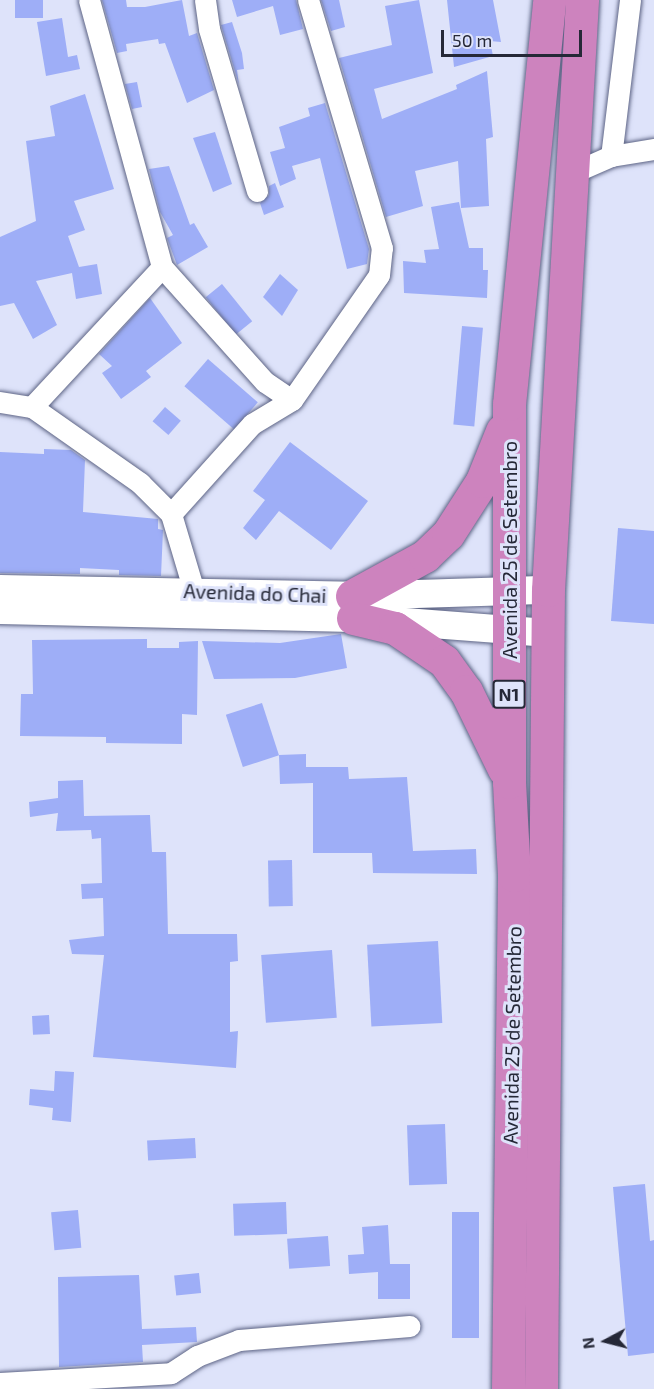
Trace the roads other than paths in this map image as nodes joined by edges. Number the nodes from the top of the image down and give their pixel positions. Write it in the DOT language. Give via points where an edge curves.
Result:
graph roads {
  1 [pos="89,0"];
  2 [pos="205,0"];
  3 [pos="308,0"];
  4 [pos="549,0"];
  5 [pos="582,0"];
  6 [pos="630,0"];
  7 [pos="654,149"];
  8 [pos="611,156"];
  9 [pos="570,174"];
  10 [pos="257,191"];
  11 [pos="162,267"];
  12 [pos="292,400"];
  13 [pos="0,402"];
  14 [pos="509,404"];
  15 [pos="32,407"];
  16 [pos="171,514"];
  17 [pos="0,589"];
  18 [pos="548,590"];
  19 [pos="194,591"];
  20 [pos="510,593"];
  21 [pos="352,607"];
  22 [pos="0,610"];
  23 [pos="509,631"];
  24 [pos="548,633"];
  25 [pos="509,782"];
  26 [pos="409,1326"];
  27 [pos="524,1350"];
  28 [pos="0,1383"];
  29 [pos="508,1389"];
  30 [pos="541,1389"];
  1 -- 11 [label="street"];
  2 -- 10 [label="street" via="209,29"];
  3 -- 12 [label="street" via="383,260 380,275"];
  4 -- 14 [label="highway, Avenida 25 de Setembro / N1"];
  5 -- 9 [label="highway, Avenida 25 de Setembro / N1"];
  6 -- 8 [label="street"];
  7 -- 8 [label="street"];
  8 -- 9 [label="street"];
  9 -- 18 [label="highway, Avenida 25 de Setembro / N1"];
  11 -- 12 [label="street" via="266,382"];
  11 -- 15 [label="street"];
  12 -- 16 [label="street" via="252,424"];
  13 -- 15 [label="street"];
  14 -- 20 [label="highway, Avenida 25 de Setembro / N1"];
  14 -- 21 [label="highway" via="482,481 448,534 425,556"];
  15 -- 16 [label="street" via="140,483"];
  16 -- 19 [label="street"];
  17 -- 19 [label="main road, Avenida do Chai"];
  18 -- 20 [label="main road, Avenida do Chai"];
  18 -- 24 [label="highway, Avenida 25 de Setembro / N1"];
  19 -- 21 [label="main road, Avenida do Chai"];
  20 -- 21 [label="main road, Avenida do Chai"];
  20 -- 23 [label="highway, Avenida 25 de Setembro / N1"];
  21 -- 22 [label="main road, Avenida do Chai"];
  21 -- 23 [label="main road, Avenida do Chai"];
  21 -- 25 [label="highway" via="395,628 444,661 493,742"];
  23 -- 24 [label="main road, Avenida do Chai"];
  23 -- 25 [label="highway, Avenida 25 de Setembro / N1"];
  24 -- 27 [label="highway, Avenida 25 de Setembro / N1"];
  25 -- 27 [label="highway, Avenida 25 de Setembro / N1"];
  26 -- 28 [label="street" via="239,1340 197,1356 171,1373"];
  27 -- 29 [label="highway, Avenida 25 de Setembro / N1"];
  27 -- 30 [label="highway, Avenida 25 de Setembro / N1"];
}
